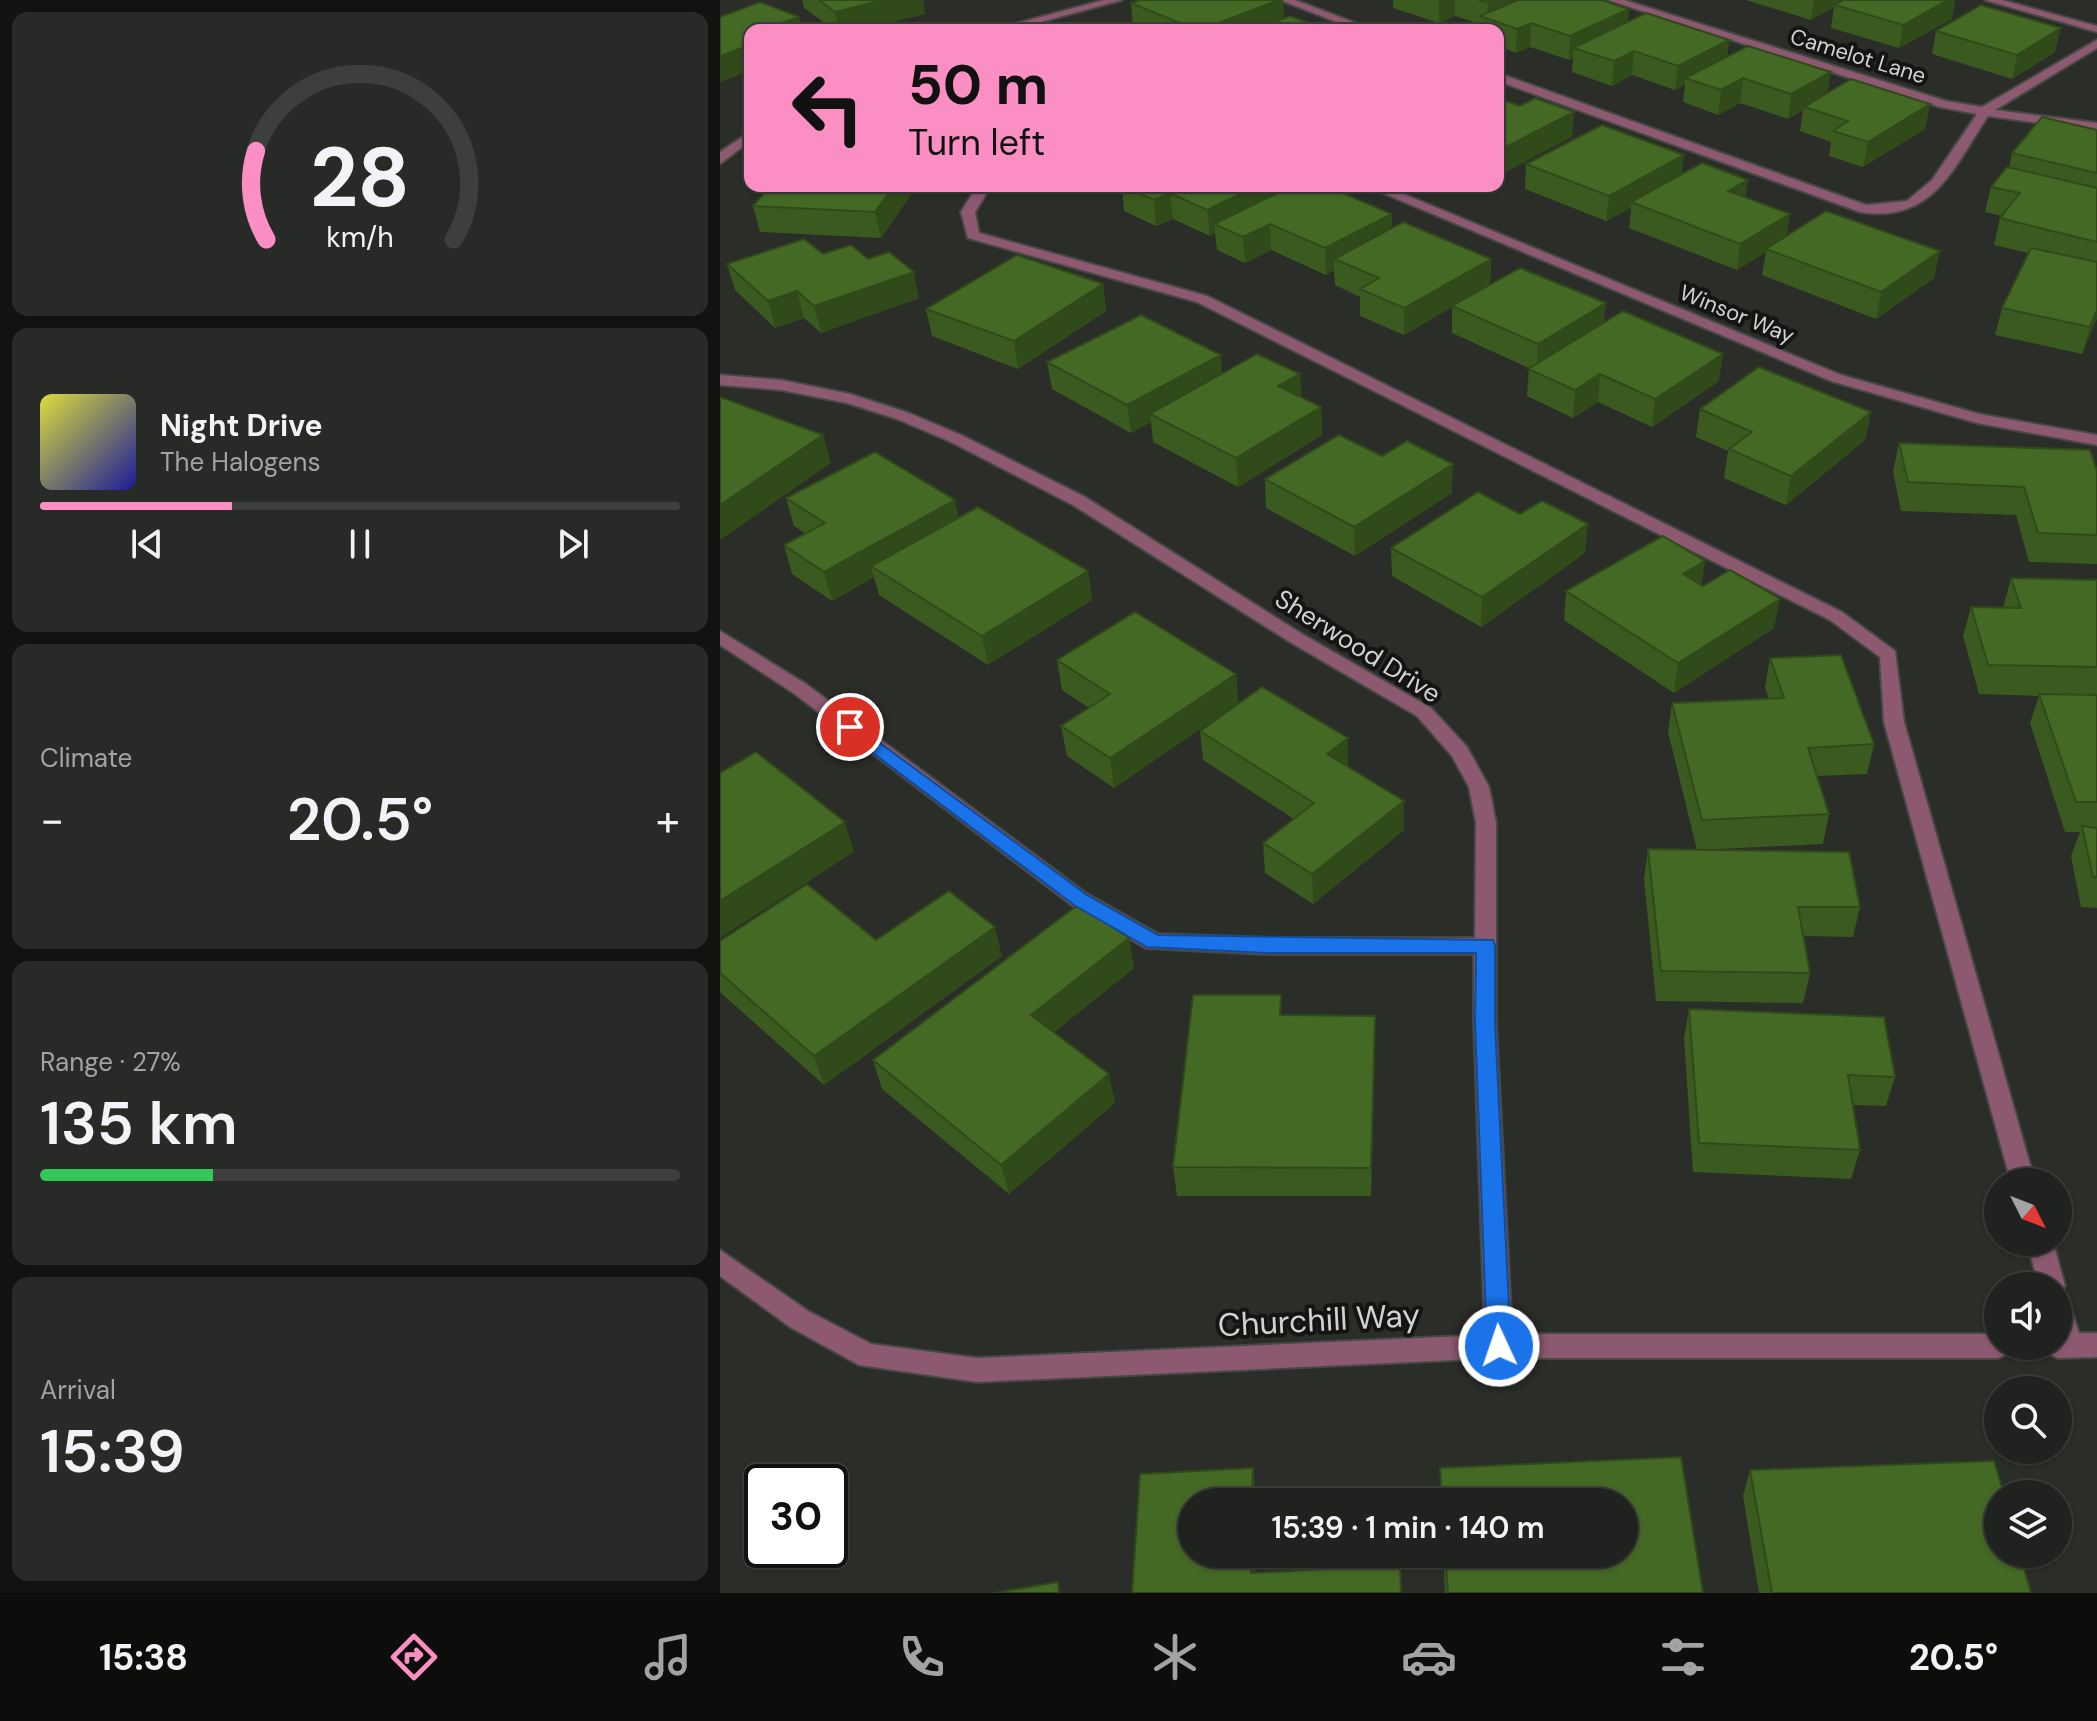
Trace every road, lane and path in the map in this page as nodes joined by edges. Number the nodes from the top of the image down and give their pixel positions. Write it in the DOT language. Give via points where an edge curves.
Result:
graph roads {
  1 [pos="1117,0"];
  2 [pos="1285,0"];
  3 [pos="1613,0"];
  4 [pos="1990,0"];
  5 [pos="1023,24"];
  6 [pos="1351,24"];
  7 [pos="2097,29"];
  8 [pos="2097,43"];
  9 [pos="1504,79"];
  10 [pos="1985,111"];
  11 [pos="2097,127"];
  12 [pos="726,147"];
  13 [pos="720,160"];
  14 [pos="980,192"];
  15 [pos="1387,192"];
  16 [pos="720,380"];
  17 [pos="2097,440"];
  18 [pos="720,637"];
  19 [pos="1486,946"];
  20 [pos="2019,1168"];
  21 [pos="720,1261"];
  22 [pos="2097,1345"];
  23 [pos="1499,1346"];
  24 [pos="1984,1346"];
  25 [pos="2072,1346"];
  1 -- 5 [label="street"];
  2 -- 6 [label="street"];
  3 -- 10 [label="street, Camelot Lane" via="1883,86"];
  4 -- 7 [label="street"];
  8 -- 10 [label="street"];
  9 -- 10 [label="street" via="1865,209 1911,205 1937,183"];
  10 -- 11 [label="street, Camelot Lane"];
  12 -- 13 [label="street"];
  14 -- 20 [label="street" via="968,212 973,235 1202,299 1836,616 1889,655 1894,722"];
  15 -- 17 [label="street, Winsor Way" via="1836,378 1977,418"];
  16 -- 19 [label="street, Sherwood Drive" via="850,399 955,438 1079,501 1424,712 1460,752 1479,787 1486,823"];
  18 -- 19 [label="street" via="799,688 1080,900 1154,942"];
  19 -- 23 [label="street, Sherwood Drive"];
  21 -- 23 [label="street, Churchill Way" via="799,1319 868,1356 977,1370"];
  22 -- 25 [label="street"];
  23 -- 24 [label="street, Churchill Way"];
}
